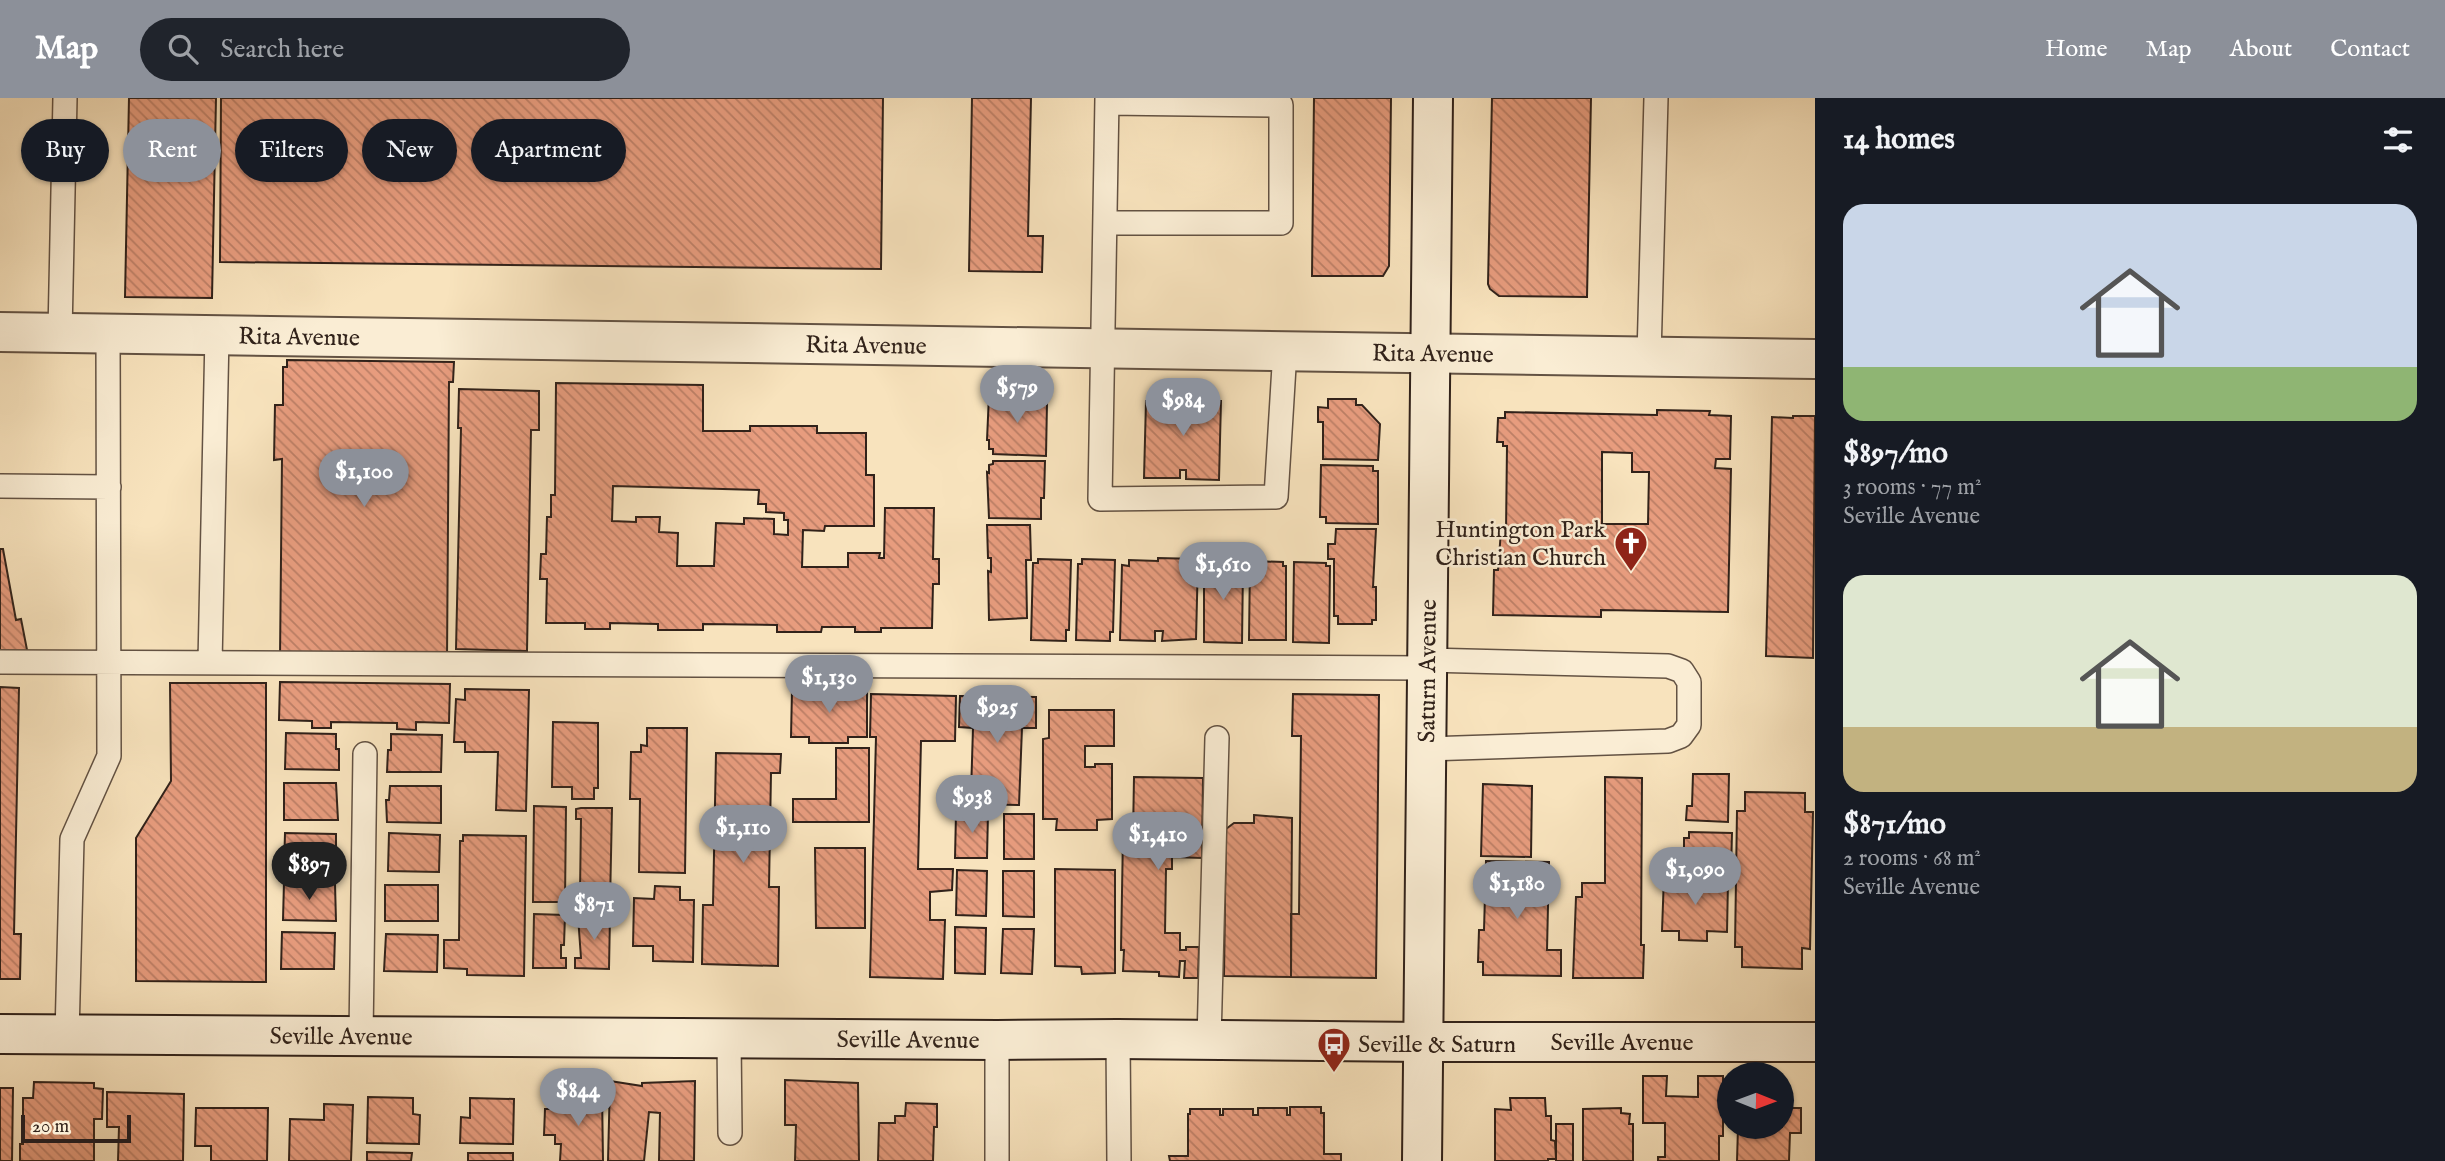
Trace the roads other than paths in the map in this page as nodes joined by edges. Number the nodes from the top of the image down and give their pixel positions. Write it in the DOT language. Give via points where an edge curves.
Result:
graph roads {
  1 [pos="65,98"];
  2 [pos="1433,98"];
  3 [pos="1657,98"];
  4 [pos="1107,101"];
  5 [pos="1105,223"];
  6 [pos="0,332"];
  7 [pos="60,333"];
  8 [pos="107,334"];
  9 [pos="217,335"];
  10 [pos="1104,347"];
  11 [pos="1285,350"];
  12 [pos="1429,352"];
  13 [pos="1649,356"];
  14 [pos="1815,359"];
  15 [pos="0,486"];
  16 [pos="108,487"];
  17 [pos="0,662"];
  18 [pos="109,662"];
  19 [pos="210,663"];
  20 [pos="1427,664"];
  21 [pos="1217,738"];
  22 [pos="1427,749"];
  23 [pos="365,754"];
  24 [pos="0,1034"];
  25 [pos="67,1035"];
  26 [pos="361,1036"];
  27 [pos="729,1038"];
  28 [pos="1118,1038"];
  29 [pos="997,1040"];
  30 [pos="1209,1040"];
  31 [pos="1424,1042"];
  32 [pos="1815,1042"];
  33 [pos="730,1133"];
  34 [pos="997,1161"];
  35 [pos="1119,1161"];
  36 [pos="1422,1161"];
  1 -- 7 [label="lane"];
  2 -- 12 [label="street, Saturn Avenue"];
  3 -- 13 [label="lane"];
  4 -- 5 [label="lane"];
  4 -- 5 [label="lane" via="1281,105 1281,223"];
  5 -- 10 [label="lane"];
  6 -- 7 [label="street, Rita Avenue"];
  7 -- 8 [label="street, Rita Avenue"];
  8 -- 9 [label="street, Rita Avenue"];
  8 -- 16 [label="lane"];
  9 -- 10 [label="street, Rita Avenue"];
  9 -- 19 [label="lane"];
  10 -- 11 [label="street, Rita Avenue"];
  10 -- 11 [label="lane" via="1100,499 1276,497"];
  11 -- 12 [label="street, Rita Avenue"];
  12 -- 13 [label="street, Rita Avenue"];
  12 -- 20 [label="street, Saturn Avenue"];
  13 -- 14 [label="street, Rita Avenue"];
  15 -- 16 [label="lane"];
  16 -- 18 [label="lane"];
  17 -- 18 [label="lane"];
  18 -- 19 [label="lane"];
  18 -- 25 [label="lane" via="109,756 72,839"];
  19 -- 20 [label="lane"];
  20 -- 22 [label="street, Saturn Avenue"];
  20 -- 22 [label="lane" via="1668,666 1682,671 1689,682 1689,725 1674,739"];
  21 -- 30 [label="lane"];
  22 -- 31 [label="street, Saturn Avenue"];
  23 -- 26 [label="lane"];
  24 -- 25 [label="street, Seville Avenue"];
  25 -- 26 [label="street, Seville Avenue"];
  26 -- 27 [label="street, Seville Avenue"];
  27 -- 29 [label="street, Seville Avenue"];
  27 -- 33 [label="lane"];
  28 -- 29 [label="street, Seville Avenue"];
  28 -- 30 [label="street, Seville Avenue"];
  28 -- 35 [label="lane"];
  29 -- 34 [label="lane"];
  30 -- 31 [label="street, Seville Avenue"];
  31 -- 32 [label="street, Seville Avenue"];
  31 -- 36 [label="street, Saturn Avenue"];
}
